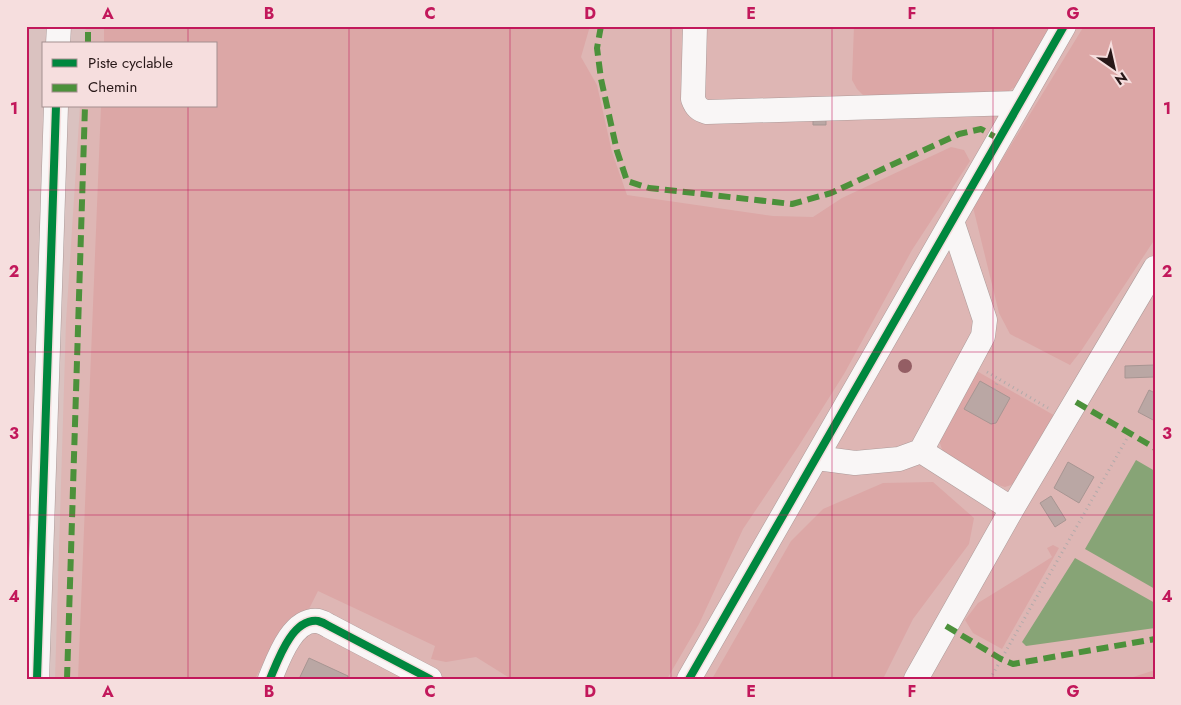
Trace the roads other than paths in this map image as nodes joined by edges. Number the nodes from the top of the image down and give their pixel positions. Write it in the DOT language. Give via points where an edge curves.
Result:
graph roads {
  1 [pos="59,26"];
  2 [pos="695,26"];
  3 [pos="1064,26"];
  4 [pos="58,42"];
  5 [pos="1020,103"];
  6 [pos="56,108"];
  7 [pos="952,221"];
  8 [pos="1155,268"];
  9 [pos="921,451"];
  10 [pos="817,458"];
  11 [pos="1012,509"];
  12 [pos="37,679"];
  13 [pos="270,679"];
  14 [pos="430,679"];
  15 [pos="689,679"];
  16 [pos="916,679"];
  1 -- 4 [label="street"];
  2 -- 5 [label="street" via="693,99 701,111"];
  3 -- 5 [label="street"];
  5 -- 7 [label="street"];
  6 -- 12 [label="street"];
  7 -- 9 [label="street" via="985,320 983,336"];
  7 -- 10 [label="street"];
  8 -- 11 [label="street"];
  9 -- 10 [label="street" via="899,459 856,463"];
  9 -- 11 [label="street"];
  10 -- 15 [label="street"];
  11 -- 16 [label="street"];
  13 -- 14 [label="street" via="288,639 309,622 330,626"];
}
